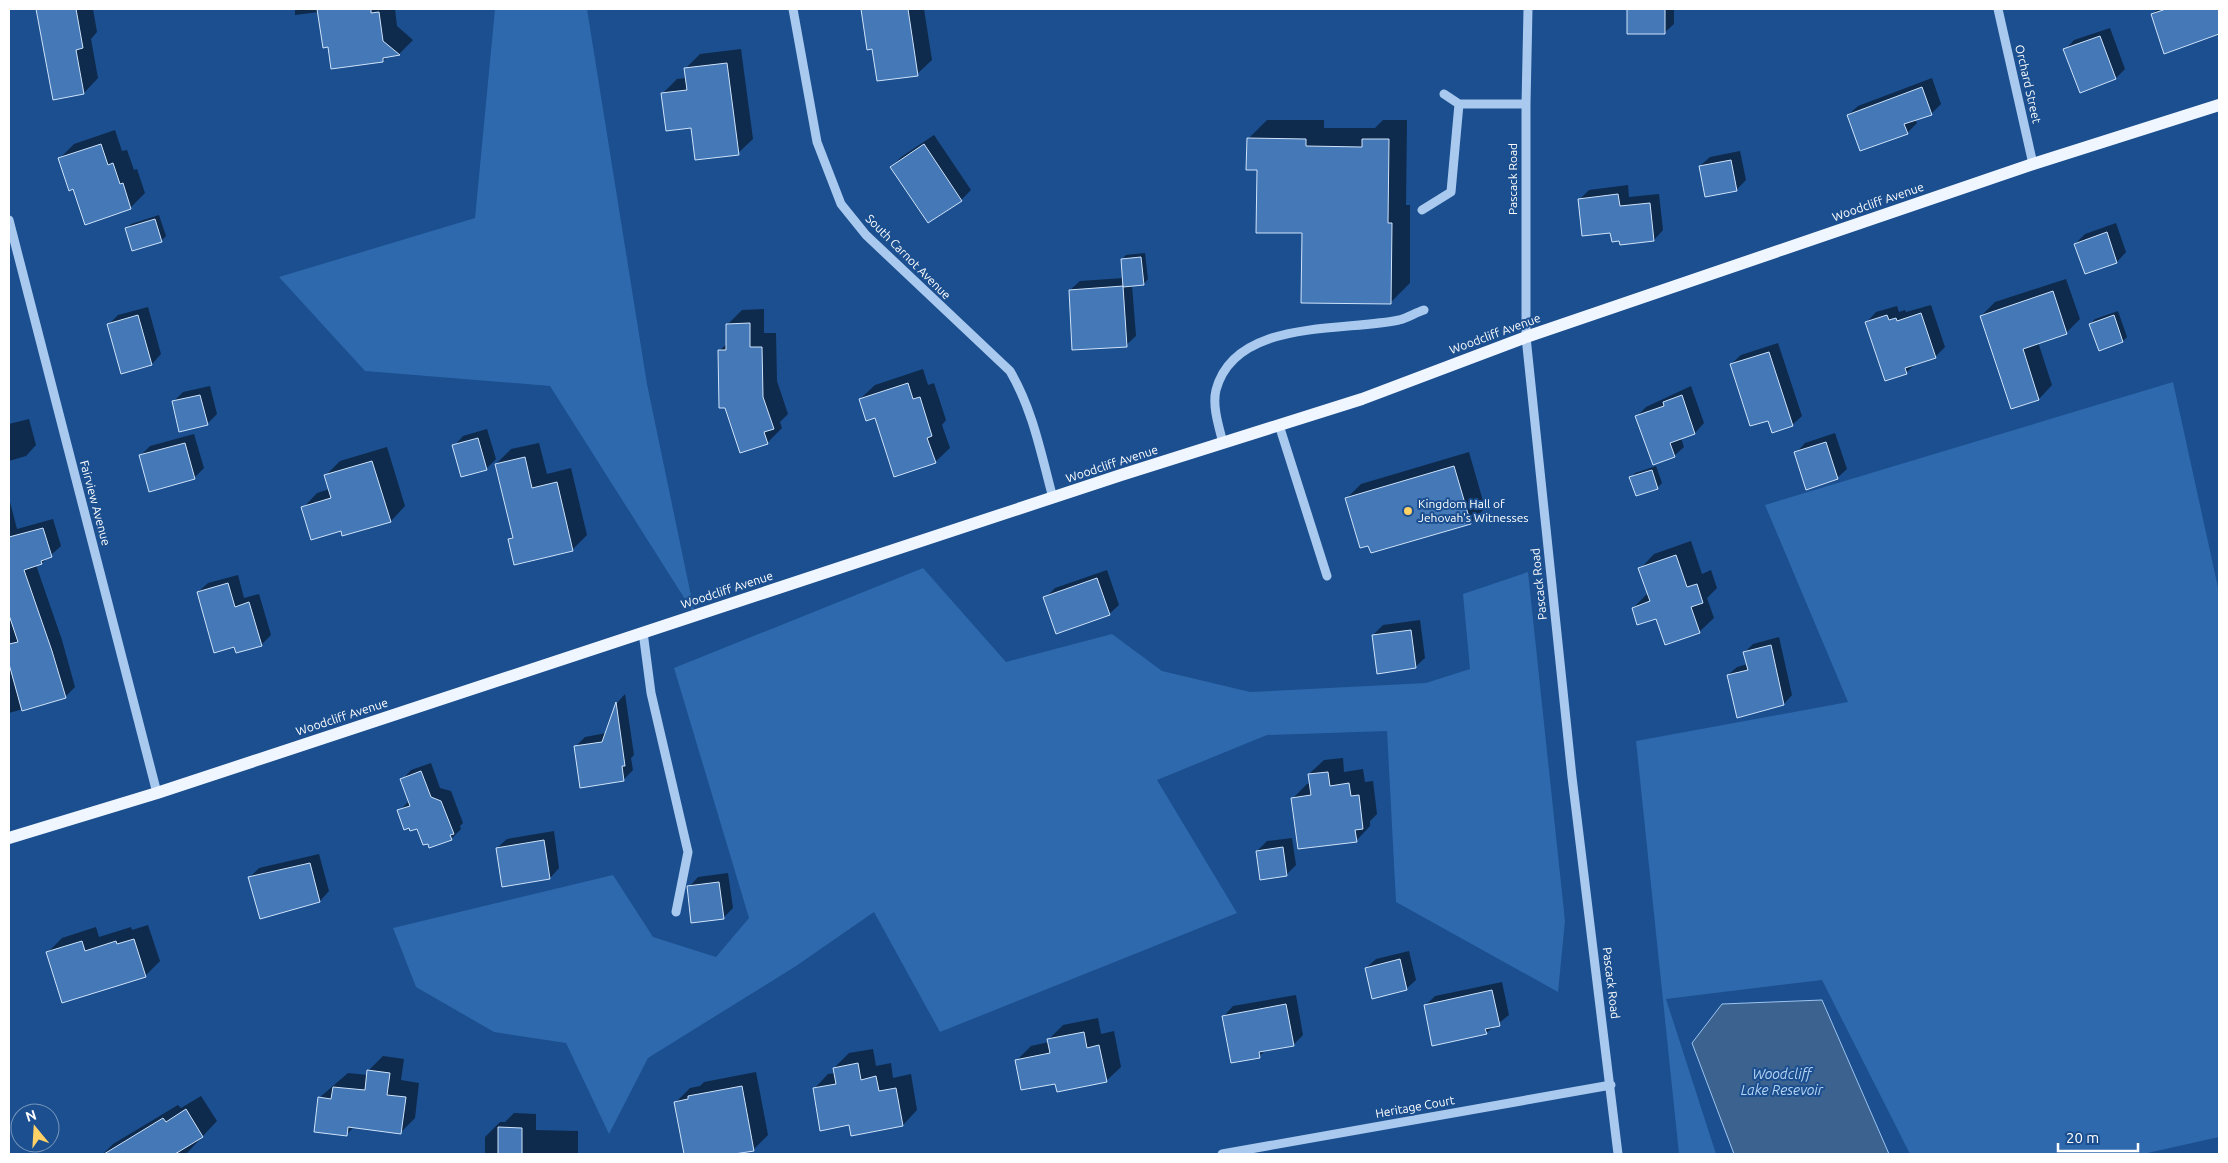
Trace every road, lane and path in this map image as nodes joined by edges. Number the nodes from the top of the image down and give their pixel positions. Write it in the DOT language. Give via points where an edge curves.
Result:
graph roads {
  1 [pos="793,9"];
  2 [pos="1528,9"];
  3 [pos="1998,9"];
  4 [pos="1444,94"];
  5 [pos="1459,104"];
  6 [pos="1526,104"];
  7 [pos="2219,105"];
  8 [pos="2033,164"];
  9 [pos="1422,210"];
  10 [pos="9,220"];
  11 [pos="1424,310"];
  12 [pos="1526,337"];
  13 [pos="1279,425"];
  14 [pos="1223,443"];
  15 [pos="1053,498"];
  16 [pos="1327,576"];
  17 [pos="643,632"];
  18 [pos="157,793"];
  19 [pos="9,838"];
  20 [pos="676,912"];
  21 [pos="1611,1085"];
  22 [pos="1222,1154"];
  23 [pos="1618,1154"];
  1 -- 15 [label="street, South Carnot Avenue" via="817,142 841,204 866,235 1010,371 1024,395"];
  2 -- 6 [label="street, Pascack Road"];
  3 -- 8 [label="street, Orchard Street"];
  4 -- 5 [label="street"];
  5 -- 6 [label="street"];
  5 -- 9 [label="street" via="1451,192"];
  6 -- 12 [label="street, Pascack Road"];
  7 -- 8 [label="main road, Woodcliff Avenue"];
  8 -- 12 [label="main road, Woodcliff Avenue"];
  10 -- 18 [label="street, Fairview Avenue"];
  11 -- 14 [label="street" via="1397,320 1291,332 1247,350 1226,370 1216,390 1216,411"];
  12 -- 13 [label="main road, Woodcliff Avenue" via="1362,399"];
  12 -- 21 [label="street, Pascack Road" via="1572,777"];
  13 -- 14 [label="main road, Woodcliff Avenue"];
  13 -- 16 [label="street"];
  14 -- 15 [label="main road, Woodcliff Avenue"];
  15 -- 17 [label="main road, Woodcliff Avenue"];
  17 -- 18 [label="main road, Woodcliff Avenue"];
  17 -- 20 [label="street" via="651,693 688,852"];
  18 -- 19 [label="main road, Woodcliff Avenue"];
  21 -- 22 [label="street, Heritage Court"];
  21 -- 23 [label="street, Pascack Road"];
}
